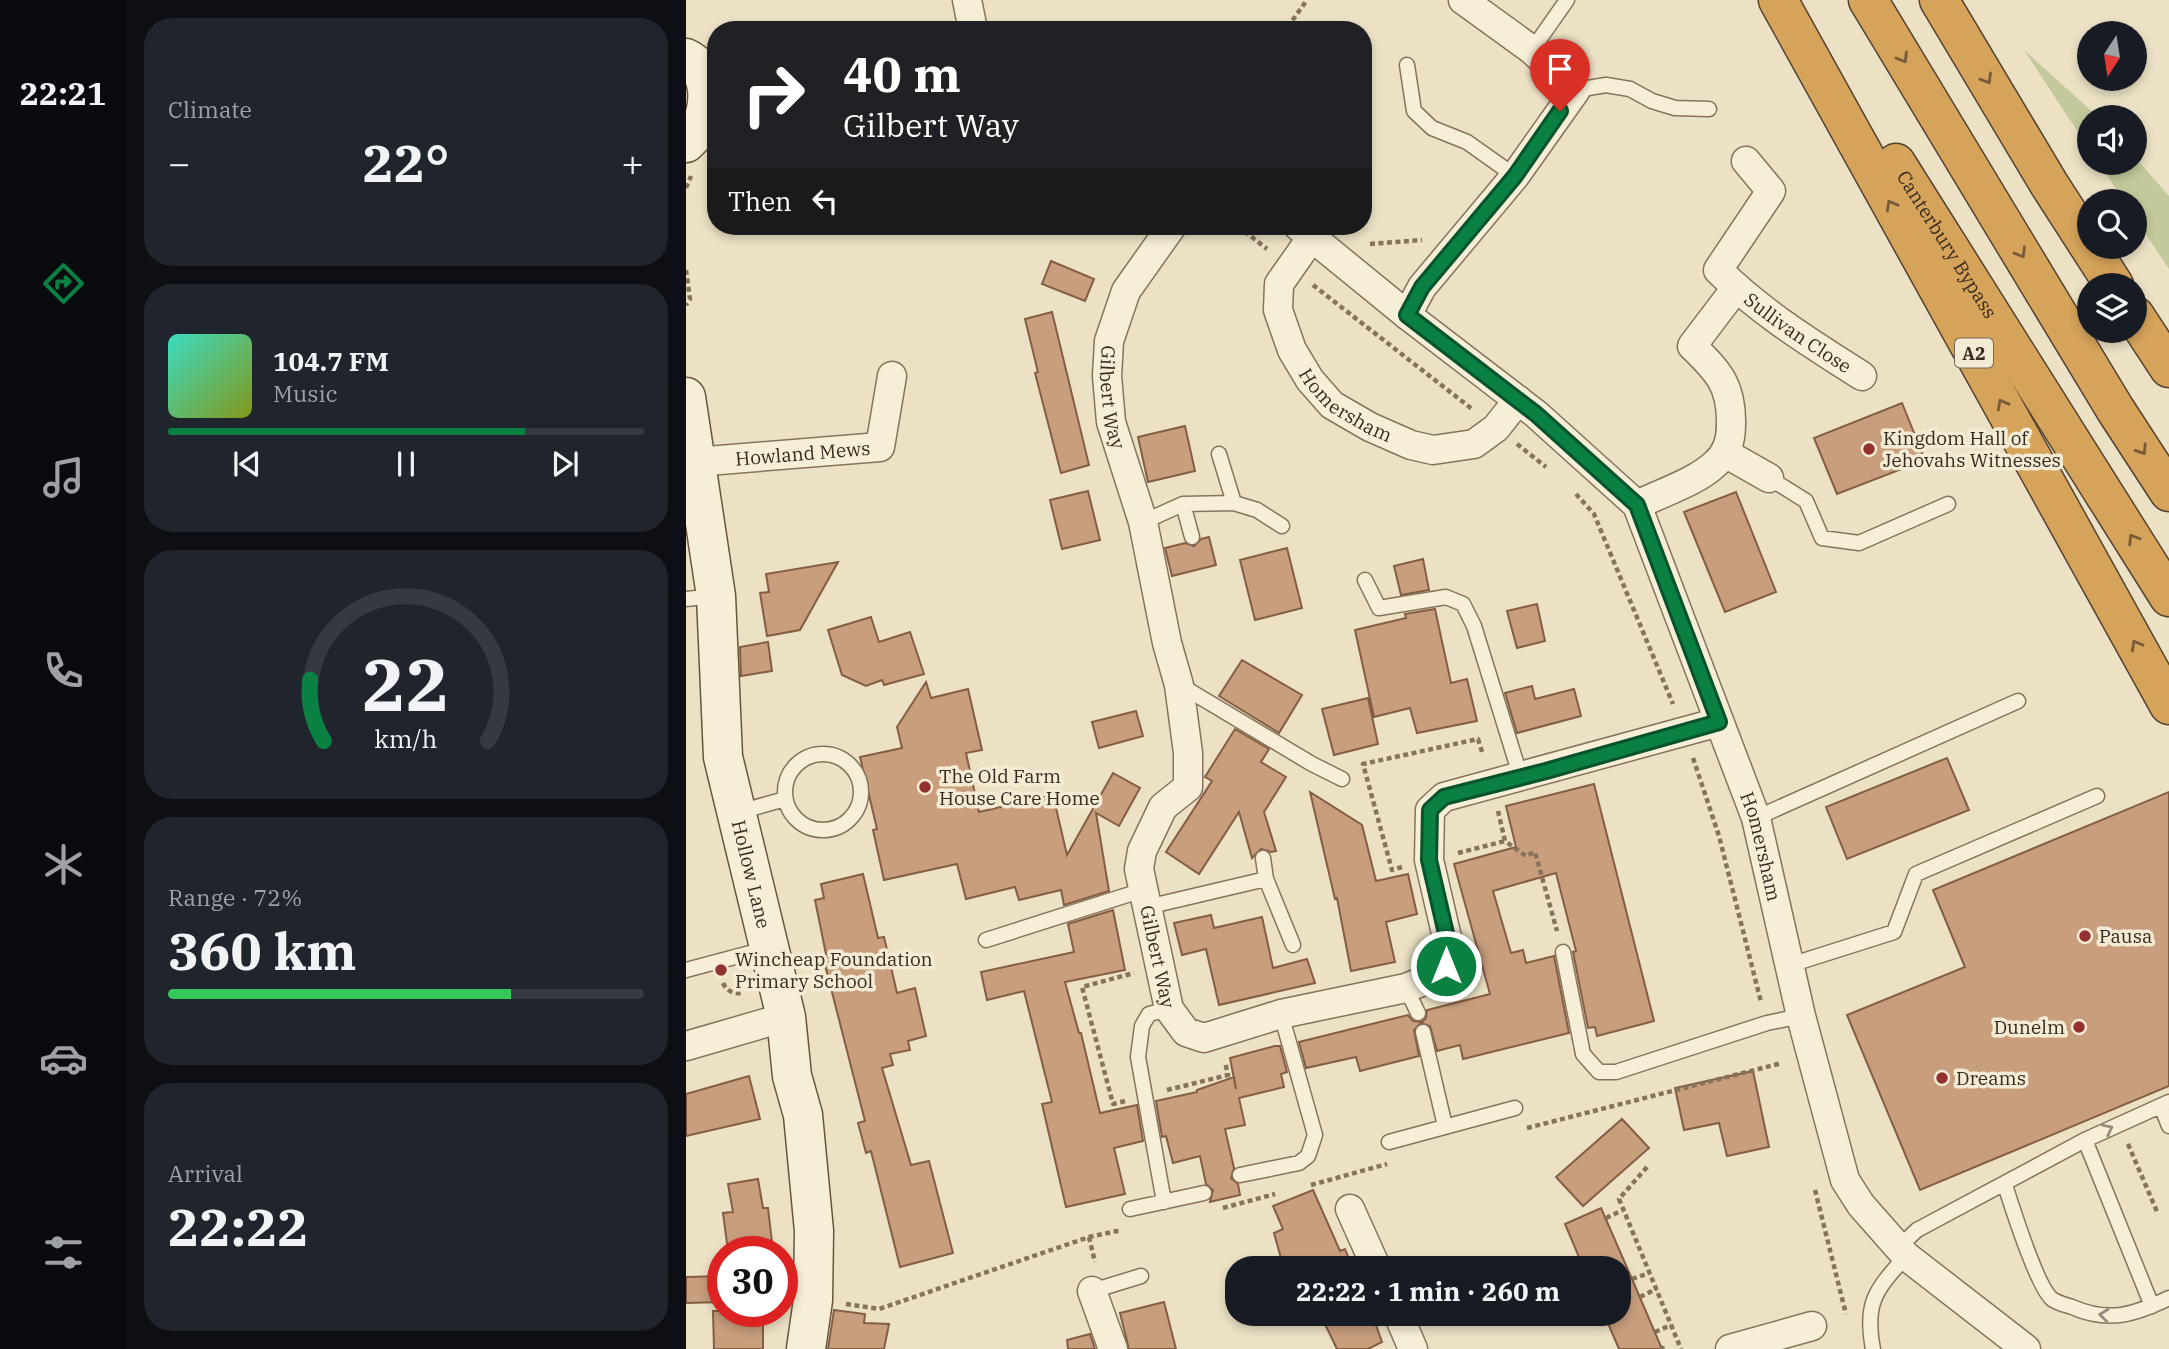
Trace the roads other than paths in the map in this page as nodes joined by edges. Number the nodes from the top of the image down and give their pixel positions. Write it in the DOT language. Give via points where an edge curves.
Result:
graph roads {
  1 [pos="968,0"];
  2 [pos="1463,0"];
  3 [pos="1567,0"];
  4 [pos="1778,0"];
  5 [pos="1793,0"];
  6 [pos="1868,0"];
  7 [pos="1939,0"];
  8 [pos="971,21"];
  9 [pos="1532,50"];
  10 [pos="1407,65"];
  11 [pos="700,66"];
  12 [pos="1576,90"];
  13 [pos="707,92"];
  14 [pos="707,104"];
  15 [pos="1709,109"];
  16 [pos="701,128"];
  17 [pos="1746,161"];
  18 [pos="1515,176"];
  19 [pos="1166,235"];
  20 [pos="1303,235"];
  21 [pos="1310,235"];
  22 [pos="2107,273"];
  23 [pos="1736,288"];
  24 [pos="1407,315"];
  25 [pos="2147,334"];
  26 [pos="2169,368"];
  27 [pos="892,376"];
  28 [pos="1862,376"];
  29 [pos="686,397"];
  30 [pos="1518,400"];
  31 [pos="1725,453"];
  32 [pos="1219,454"];
  33 [pos="695,462"];
  34 [pos="1769,478"];
  35 [pos="2169,492"];
  36 [pos="1234,503"];
  37 [pos="1948,503"];
  38 [pos="1183,504"];
  39 [pos="1637,505"];
  40 [pos="1143,522"];
  41 [pos="1282,526"];
  42 [pos="1192,537"];
  43 [pos="1365,580"];
  44 [pos="2169,597"];
  45 [pos="701,598"];
  46 [pos="1179,685"];
  47 [pos="2018,701"];
  48 [pos="2169,705"];
  49 [pos="1719,722"];
  50 [pos="1521,778"];
  51 [pos="1342,779"];
  52 [pos="2097,796"];
  53 [pos="785,799"];
  54 [pos="737,813"];
  55 [pos="1756,818"];
  56 [pos="1263,858"];
  57 [pos="1266,879"];
  58 [pos="1145,898"];
  59 [pos="986,940"];
  60 [pos="1293,945"];
  61 [pos="770,947"];
  62 [pos="1563,953"];
  63 [pos="1790,965"];
  64 [pos="688,970"];
  65 [pos="784,1006"];
  66 [pos="1169,1009"];
  67 [pos="1281,1014"];
  68 [pos="1801,1016"];
  69 [pos="1423,1032"];
  70 [pos="686,1046"];
  71 [pos="2165,1104"];
  72 [pos="1515,1108"];
  73 [pos="1445,1126"];
  74 [pos="2169,1126"];
  75 [pos="2085,1140"];
  76 [pos="1389,1142"];
  77 [pos="1240,1175"];
  78 [pos="2005,1185"];
  79 [pos="1204,1193"];
  80 [pos="1164,1202"];
  81 [pos="1130,1209"];
  82 [pos="1350,1209"];
  83 [pos="1902,1252"];
  84 [pos="1371,1256"];
  85 [pos="1141,1276"];
  86 [pos="1092,1291"];
  87 [pos="2169,1298"];
  88 [pos="2152,1306"];
  89 [pos="1968,1307"];
  90 [pos="1403,1326"];
  91 [pos="1812,1326"];
  92 [pos="1770,1344"];
  93 [pos="806,1349"];
  94 [pos="1113,1349"];
  95 [pos="1413,1349"];
  96 [pos="1730,1349"];
  97 [pos="1873,1349"];
  98 [pos="1990,1349"];
  99 [pos="2026,1349"];
  1 -- 8 [label="street"];
  2 -- 9 [label="street"];
  3 -- 9 [label="lane"];
  48 -- 4 [label="highway, A2, one-way"];
  44 -- 5 [label="highway, Canterbury Bypass / A2, one-way"];
  6 -- 35 [label="highway, one-way"];
  7 -- 22 [label="highway, one-way"];
  9 -- 12 [label="street"];
  10 -- 18 [label="lane" via="1414,111 1432,128 1467,142"];
  11 -- 13 [label="street"];
  12 -- 15 [label="lane" via="1606,85 1630,89 1675,108"];
  12 -- 18 [label="street"];
  14 -- 16 [label="street"];
  17 -- 23 [label="street, Sullivan Close" via="1771,191 1718,270"];
  18 -- 24 [label="street" via="1422,287"];
  19 -- 40 [label="street, Gilbert Way" via="1126,291 1109,341 1111,422"];
  20 -- 30 [label="street, Homersham" via="1279,284 1278,310 1292,350 1332,405 1370,427 1433,450 1474,444 1496,428"];
  21 -- 24 [label="street, Homersham"];
  23 -- 28 [label="street, Sullivan Close"];
  23 -- 31 [label="street, Sullivan Close" via="1692,346 1713,366 1732,402 1731,436"];
  24 -- 30 [label="street, Homersham"];
  25 -- 26 [label="highway"];
  27 -- 33 [label="street, Howland Mews" via="880,447"];
  29 -- 33 [label="street, Hollow Lane"];
  30 -- 39 [label="street, Homersham"];
  31 -- 34 [label="street"];
  31 -- 39 [label="street" via="1714,466"];
  32 -- 36 [label="lane"];
  33 -- 45 [label="street, Hollow Lane"];
  34 -- 37 [label="lane" via="1806,501 1822,538 1859,543"];
  36 -- 38 [label="lane"];
  36 -- 41 [label="lane" via="1257,510"];
  38 -- 40 [label="lane"];
  38 -- 42 [label="lane"];
  39 -- 49 [label="street, Homersham"];
  40 -- 46 [label="street, Gilbert Way"];
  43 -- 50 [label="lane" via="1379,608 1446,597 1463,604"];
  45 -- 54 [label="street, Hollow Lane" via="723,757"];
  46 -- 51 [label="lane"];
  46 -- 58 [label="street, Gilbert Way" via="1188,787 1163,807 1142,851 1139,869"];
  47 -- 55 [label="lane"];
  49 -- 50 [label="street, Gilbert Way"];
  49 -- 55 [label="street, Homersham"];
  50 -- 67 [label="street, Gilbert Way" via="1444,797 1430,810 1429,860 1448,942 1441,975 1412,1000"];
  52 -- 63 [label="lane" via="1916,874 1894,932"];
  53 -- 53 [label="lane" via="799,821 822,831 847,822 860,802 862,788 858,776 841,758 817,754 796,765 789,775"];
  53 -- 54 [label="lane"];
  54 -- 61 [label="street, Hollow Lane"];
  55 -- 63 [label="street, Homersham"];
  56 -- 57 [label="lane"];
  57 -- 58 [label="lane"];
  57 -- 60 [label="lane"];
  58 -- 59 [label="lane"];
  58 -- 66 [label="street, Gilbert Way"];
  61 -- 64 [label="lane"];
  61 -- 65 [label="street, Hollow Lane"];
  62 -- 68 [label="lane" via="1583,1054 1599,1072 1616,1072"];
  63 -- 68 [label="street, Homersham"];
  65 -- 70 [label="street"];
  65 -- 93 [label="street, Hollow Lane" via="792,1076 803,1115 814,1231 813,1300"];
  66 -- 67 [label="street, Gilbert Way" via="1186,1032 1204,1038"];
  66 -- 80 [label="lane" via="1149,1014 1142,1026 1138,1057"];
  67 -- 77 [label="lane" via="1315,1135 1308,1156 1299,1163"];
  68 -- 83 [label="street, Homersham" via="1845,1180"];
  69 -- 73 [label="lane"];
  71 -- 74 [label="lane"];
  75 -- 71 [label="lane, one-way"];
  72 -- 73 [label="lane"];
  73 -- 76 [label="lane"];
  75 -- 78 [label="lane"];
  75 -- 88 [label="lane"];
  78 -- 83 [label="lane" via="1917,1230"];
  88 -- 78 [label="lane, one-way" via="2119,1317 2086,1313 2051,1298 2036,1271"];
  79 -- 80 [label="lane"];
  80 -- 81 [label="lane"];
  82 -- 84 [label="street"];
  83 -- 89 [label="street, Homersham"];
  83 -- 97 [label="lane" via="1868,1316"];
  85 -- 86 [label="lane"];
  86 -- 94 [label="street"];
  87 -- 88 [label="lane"];
  89 -- 98 [label="street, Homersham"];
  89 -- 99 [label="street, Homersham"];
  90 -- 95 [label="street"];
  91 -- 92 [label="street"];
  92 -- 96 [label="street"];
}
